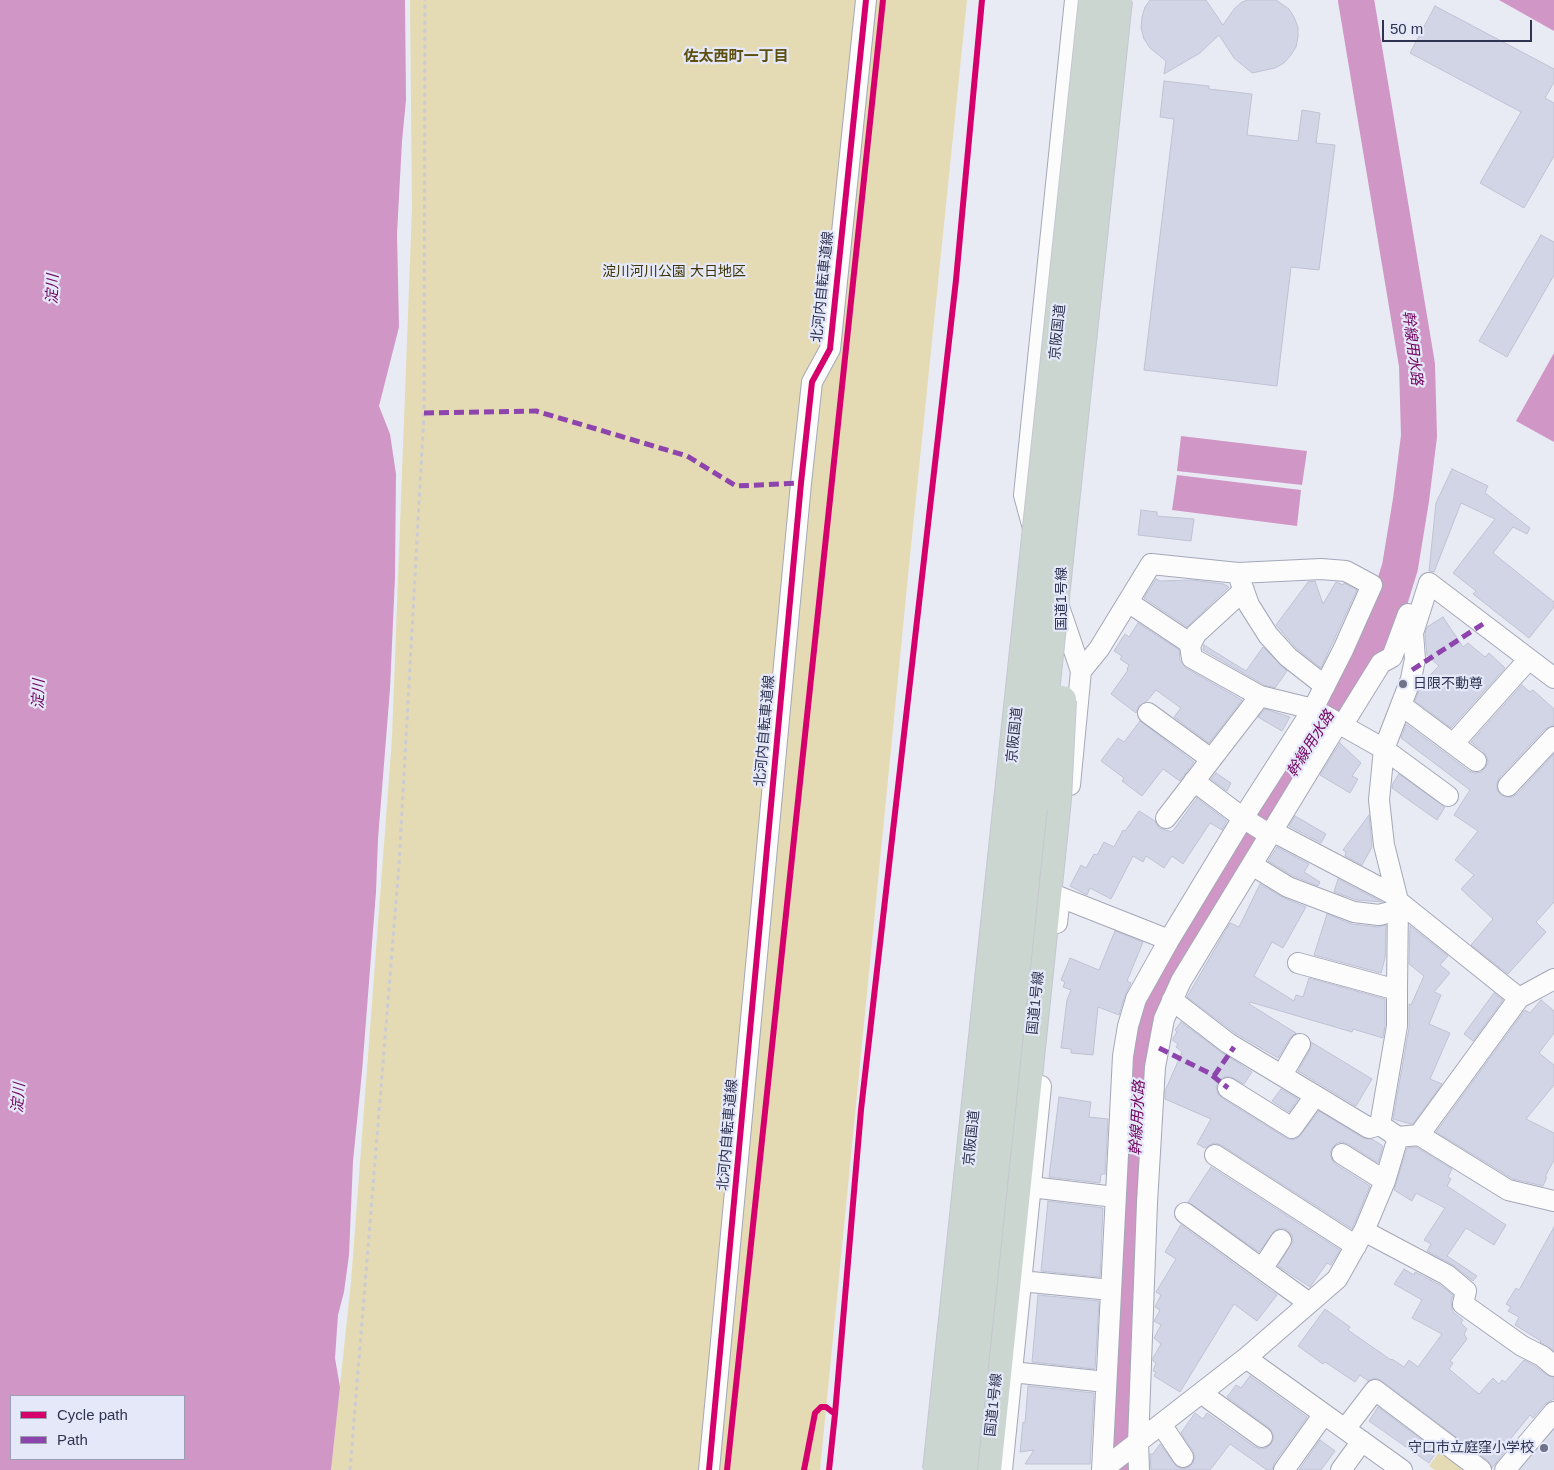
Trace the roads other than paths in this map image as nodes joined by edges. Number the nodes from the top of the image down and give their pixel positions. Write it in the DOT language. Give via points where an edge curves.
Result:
graph roads {
  1 [pos="866,0"];
  2 [pos="1075,0"];
  3 [pos="1093,0"];
  4 [pos="1118,0"];
  5 [pos="1062,534"];
  6 [pos="1240,582"];
  7 [pos="1128,602"];
  8 [pos="1408,614"];
  9 [pos="1191,644"];
  10 [pos="1529,658"];
  11 [pos="1081,671"];
  12 [pos="1554,678"];
  13 [pos="1324,686"];
  14 [pos="1260,696"];
  15 [pos="1401,705"];
  16 [pos="1315,710"];
  17 [pos="1148,713"];
  18 [pos="1338,724"];
  19 [pos="1554,738"];
  20 [pos="1453,744"];
  21 [pos="1384,749"];
  22 [pos="1211,759"];
  23 [pos="1476,761"];
  24 [pos="1194,781"];
  25 [pos="1508,786"];
  26 [pos="1448,796"];
  27 [pos="1166,818"];
  28 [pos="1246,820"];
  29 [pos="1270,833"];
  30 [pos="1252,865"];
  31 [pos="1060,897"];
  32 [pos="1397,902"];
  33 [pos="1169,940"];
  34 [pos="1298,963"];
  35 [pos="1554,979"];
  36 [pos="1398,990"];
  37 [pos="1519,998"];
  38 [pos="1172,1000"];
  39 [pos="1300,1044"];
  40 [pos="1282,1075"];
  41 [pos="1228,1088"];
  42 [pos="1315,1096"];
  43 [pos="1380,1125"];
  44 [pos="1420,1135"];
  45 [pos="1398,1137"];
  46 [pos="1342,1154"];
  47 [pos="1215,1155"];
  48 [pos="1385,1181"];
  49 [pos="1031,1187"];
  50 [pos="1116,1197"];
  51 [pos="1554,1201"];
  52 [pos="1185,1213"];
  53 [pos="1360,1238"];
  54 [pos="1281,1240"];
  55 [pos="1262,1269"];
  56 [pos="1021,1280"];
  57 [pos="1111,1290"];
  58 [pos="1309,1303"];
  59 [pos="1246,1358"];
  60 [pos="1554,1366"];
  61 [pos="1012,1372"];
  62 [pos="1106,1382"];
  63 [pos="1201,1393"];
  64 [pos="1554,1412"];
  65 [pos="1324,1414"];
  66 [pos="1161,1424"];
  67 [pos="1345,1429"];
  68 [pos="1262,1437"];
  69 [pos="1362,1441"];
  70 [pos="1136,1444"];
  71 [pos="1183,1457"];
  72 [pos="1103,1469"];
  73 [pos="709,1470"];
  74 [pos="937,1470"];
  75 [pos="963,1470"];
  76 [pos="987,1470"];
  77 [pos="1002,1470"];
  78 [pos="1139,1470"];
  79 [pos="1284,1470"];
  80 [pos="1340,1470"];
  81 [pos="1402,1470"];
  82 [pos="1482,1470"];
  83 [pos="1505,1470"];
  1 -- 73 [label="street, 北河内自転車道線" via="830,349 812,382 801,483"];
  2 -- 11 [label="street" via="1024,495"];
  3 -- 74 [label="highway, 京阪国道, bridge"];
  4 -- 5 [label="highway, 京阪国道, bridge"];
  5 -- 75 [label="highway, 京阪国道, bridge"];
  5 -- 76 [label="highway, 国道1号線, bridge" via="1062,700 1058,799"];
  6 -- 7 [label="street" via="1151,564"];
  6 -- 9 [label="street"];
  6 -- 13 [label="street" via="1249,605 1268,635 1288,657"];
  6 -- 13 [label="street" via="1321,569 1346,571 1372,585"];
  7 -- 9 [label="street"];
  7 -- 11 [label="street"];
  8 -- 18 [label="street" via="1392,657 1381,663"];
  9 -- 14 [label="street" via="1192,658"];
  10 -- 12 [label="street"];
  10 -- 15 [label="street" via="1429,583 1413,633 1415,659"];
  10 -- 20 [label="street"];
  11 -- 31 [label="street"];
  13 -- 16 [label="street"];
  14 -- 16 [label="street"];
  14 -- 22 [label="street"];
  15 -- 20 [label="street"];
  15 -- 21 [label="street"];
  16 -- 18 [label="street"];
  16 -- 28 [label="street"];
  17 -- 22 [label="street"];
  18 -- 21 [label="street"];
  18 -- 29 [label="street"];
  19 -- 25 [label="street"];
  20 -- 23 [label="street"];
  21 -- 26 [label="street"];
  21 -- 32 [label="street" via="1379,800 1384,845"];
  22 -- 24 [label="street"];
  24 -- 27 [label="street"];
  24 -- 28 [label="street"];
  28 -- 29 [label="street"];
  28 -- 33 [label="street"];
  29 -- 30 [label="street"];
  29 -- 32 [label="street"];
  30 -- 32 [label="street" via="1288,887 1354,912 1378,915"];
  30 -- 38 [label="street"];
  31 -- 33 [label="street"];
  31 -- 49 [label="street"];
  32 -- 36 [label="street"];
  32 -- 37 [label="street"];
  33 -- 50 [label="street" via="1136,999 1128,1026 1122,1056"];
  34 -- 36 [label="street"];
  35 -- 37 [label="street"];
  36 -- 43 [label="street" via="1397,1026"];
  37 -- 44 [label="street"];
  38 -- 40 [label="street" via="1228,1043"];
  38 -- 70 [label="street" via="1164,1019 1155,1067"];
  39 -- 40 [label="street"];
  40 -- 42 [label="street"];
  41 -- 42 [label="street" via="1292,1128"];
  42 -- 43 [label="street" via="1369,1128"];
  43 -- 45 [label="street"];
  44 -- 45 [label="street"];
  44 -- 51 [label="street" via="1508,1190"];
  45 -- 48 [label="street"];
  46 -- 48 [label="street"];
  47 -- 53 [label="street"];
  48 -- 53 [label="street"];
  49 -- 50 [label="street"];
  49 -- 56 [label="street"];
  50 -- 57 [label="street"];
  52 -- 55 [label="street"];
  53 -- 58 [label="street" via="1337,1279"];
  53 -- 60 [label="street" via="1447,1275 1466,1291 1463,1304"];
  54 -- 55 [label="street"];
  55 -- 58 [label="street"];
  56 -- 57 [label="street"];
  56 -- 61 [label="street"];
  57 -- 62 [label="street"];
  58 -- 59 [label="street"];
  59 -- 63 [label="street"];
  59 -- 65 [label="street"];
  61 -- 62 [label="street"];
  61 -- 77 [label="street"];
  62 -- 72 [label="street"];
  63 -- 66 [label="street"];
  63 -- 68 [label="street"];
  64 -- 83 [label="street"];
  65 -- 67 [label="street"];
  65 -- 79 [label="street"];
  66 -- 70 [label="street"];
  66 -- 71 [label="street"];
  67 -- 69 [label="street"];
  67 -- 82 [label="street" via="1375,1390"];
  69 -- 80 [label="street"];
  69 -- 81 [label="street"];
  70 -- 72 [label="street"];
  70 -- 78 [label="street"];
}
